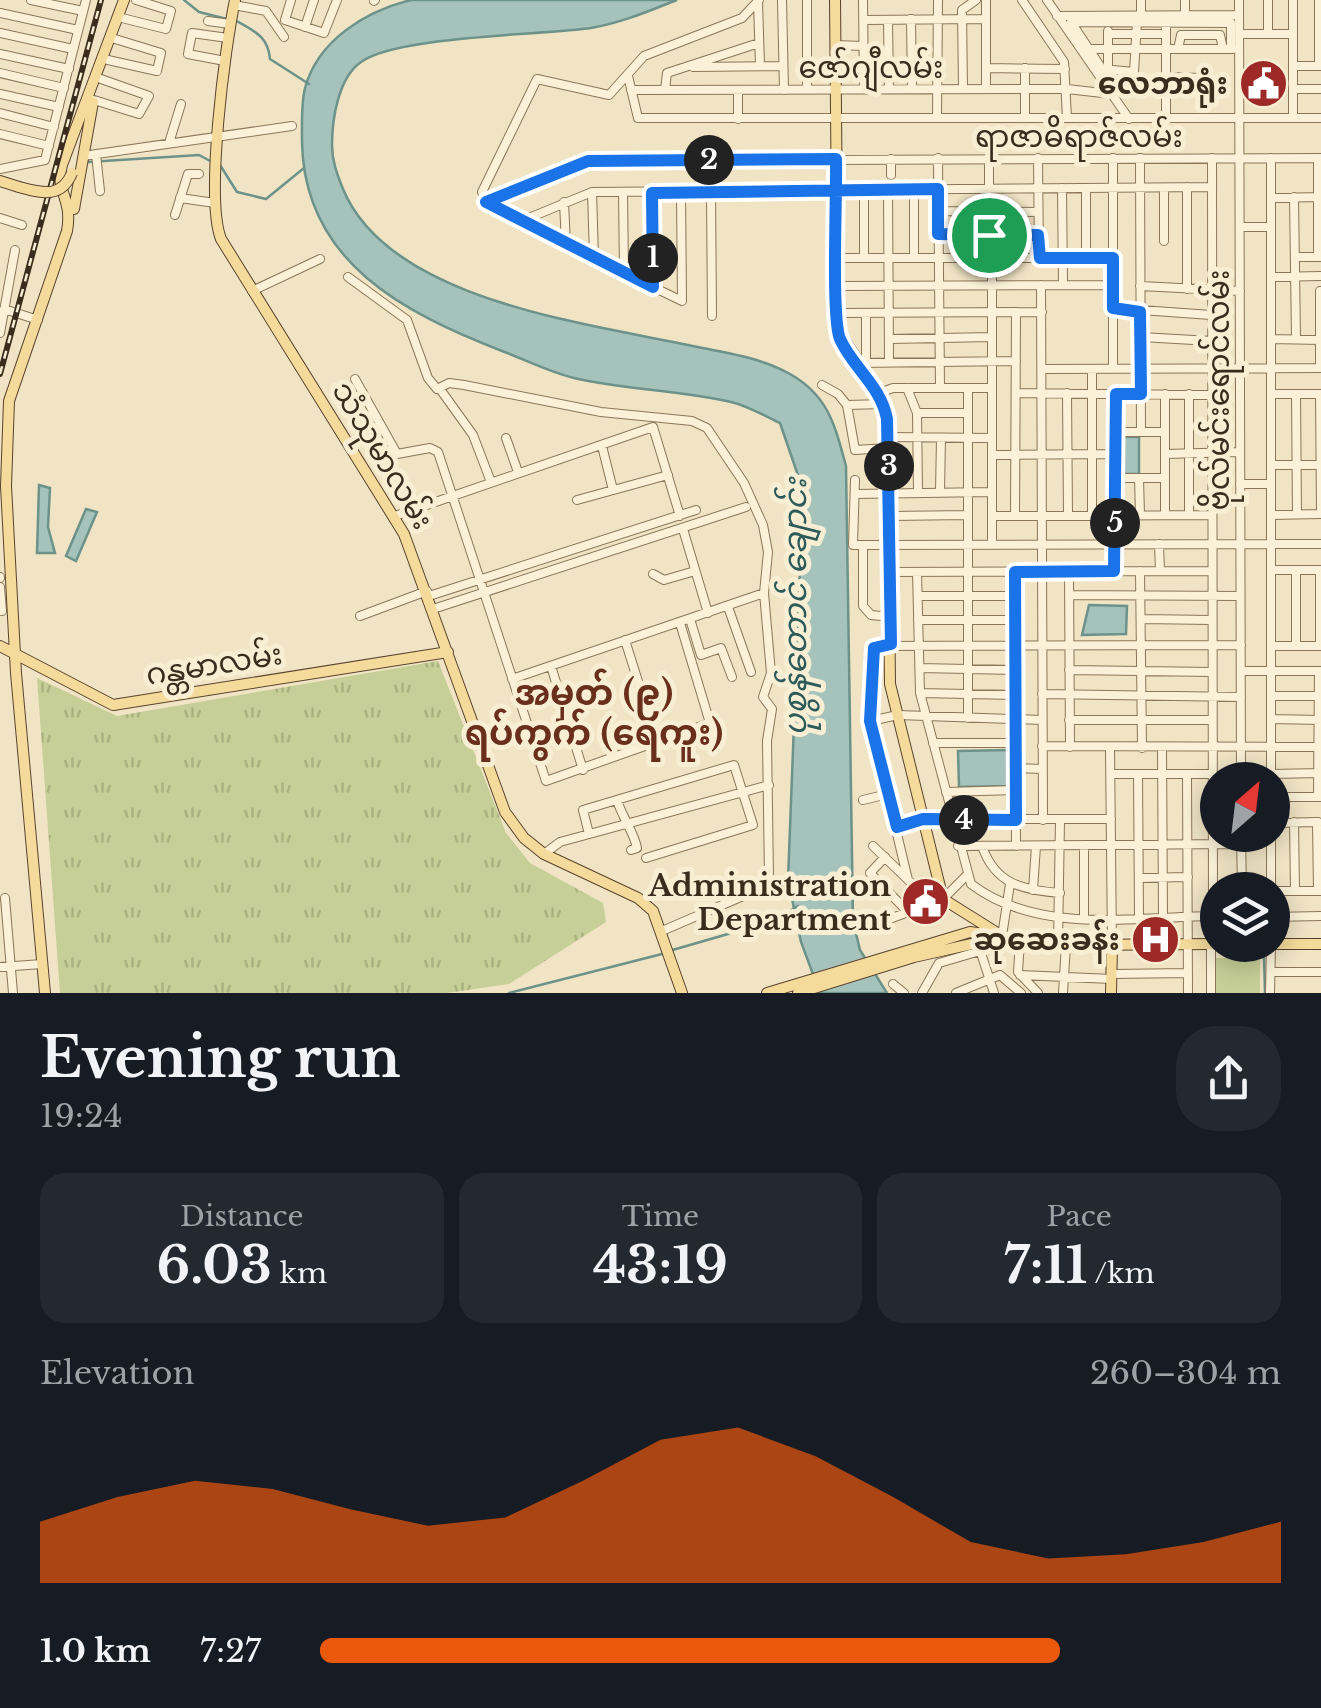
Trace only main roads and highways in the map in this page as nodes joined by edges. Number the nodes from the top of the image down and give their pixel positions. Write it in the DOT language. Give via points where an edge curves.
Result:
graph roads {
  1 [pos="126,0"];
  2 [pos="835,0"];
  3 [pos="232,14"];
  4 [pos="91,104"];
  5 [pos="1,182"];
  6 [pos="69,232"];
  7 [pos="38,320"];
  8 [pos="3,492"];
  9 [pos="7,552"];
  10 [pos="5,611"];
  11 [pos="16,636"];
  12 [pos="0,646"];
  13 [pos="448,652"];
  14 [pos="17,653"];
  15 [pos="34,661"];
  16 [pos="18,675"];
  17 [pos="960,911"];
  18 [pos="957,935"];
  19 [pos="998,937"];
  20 [pos="977,941"];
  21 [pos="1290,944"];
  22 [pos="1321,944"];
  23 [pos="1200,945"];
  24 [pos="1112,946"];
  25 [pos="888,960"];
  26 [pos="799,989"];
  27 [pos="47,993"];
  28 [pos="682,993"];
  29 [pos="767,993"];
  30 [pos="1111,993"];
  1 -- 4 [label="main road"];
  1 -- 4 [label="main road"];
  2 -- 17 [label="main road" via="841,341 882,398 890,492 890,684 944,899"];
  3 -- 13 [label="main road, သံသုမာလမ်း" via="215,203 221,239 395,516"];
  4 -- 5 [label="main road, bridge" via="66,184 52,193"];
  4 -- 6 [label="main road"];
  4 -- 6 [label="main road" via="60,176 71,210"];
  6 -- 7 [label="main road"];
  7 -- 8 [label="main road" via="9,400"];
  7 -- 9 [label="main road" via="13,400"];
  8 -- 9 [label="main road"];
  9 -- 10 [label="main road"];
  9 -- 11 [label="main road"];
  10 -- 11 [label="main road"];
  11 -- 12 [label="main road"];
  11 -- 14 [label="main road"];
  11 -- 15 [label="main road"];
  12 -- 14 [label="main road, ဂန္တမာလမ်း"];
  12 -- 16 [label="main road"];
  13 -- 15 [label="main road, ဂန္တမာလမ်း" via="113,705"];
  13 -- 28 [label="main road, သံသုမာလမ်း" via="504,812 544,854 654,910"];
  14 -- 15 [label="main road, ဂန္တမာလမ်း"];
  14 -- 16 [label="main road"];
  15 -- 16 [label="main road"];
  16 -- 27 [label="main road"];
  16 -- 27 [label="main road"];
  17 -- 18 [label="main road"];
  17 -- 19 [label="main road"];
  17 -- 20 [label="main road"];
  18 -- 20 [label="main road"];
  18 -- 25 [label="main road"];
  19 -- 20 [label="main road"];
  19 -- 24 [label="main road"];
  20 -- 25 [label="main road"];
  21 -- 22 [label="main road"];
  23 -- 24 [label="main road"];
  24 -- 30 [label="main road"];
  25 -- 26 [label="main road"];
  26 -- 29 [label="main road"];
}
